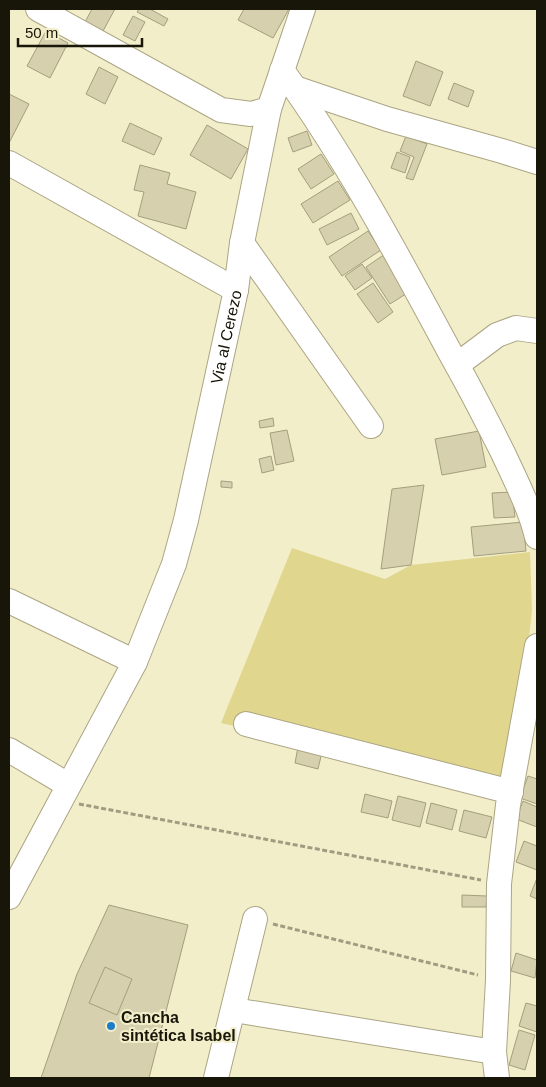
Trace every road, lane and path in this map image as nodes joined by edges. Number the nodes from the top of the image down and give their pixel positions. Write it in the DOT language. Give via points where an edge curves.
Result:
graph roads {
  1 [pos="38,9"];
  2 [pos="303,9"];
  3 [pos="63,15"];
  4 [pos="288,79"];
  5 [pos="269,109"];
  6 [pos="537,162"];
  7 [pos="9,163"];
  8 [pos="242,243"];
  9 [pos="236,290"];
  10 [pos="537,330"];
  11 [pos="457,365"];
  12 [pos="371,426"];
  13 [pos="527,485"];
  14 [pos="537,537"];
  15 [pos="9,601"];
  16 [pos="537,646"];
  17 [pos="135,662"];
  18 [pos="246,724"];
  19 [pos="9,750"];
  20 [pos="64,792"];
  21 [pos="511,792"];
  22 [pos="499,884"];
  23 [pos="9,897"];
  24 [pos="255,919"];
  25 [pos="498,980"];
  26 [pos="234,1010"];
  27 [pos="494,1052"];
  28 [pos="216,1078"];
  29 [pos="498,1078"];
  1 -- 3 [label="street"];
  2 -- 4 [label="street, Via al Cerezo"];
  3 -- 5 [label="street" via="221,110 251,114"];
  4 -- 5 [label="street, Via al Cerezo"];
  4 -- 6 [label="street" via="387,119"];
  4 -- 11 [label="street" via="368,202"];
  5 -- 8 [label="street, Via al Cerezo"];
  7 -- 9 [label="street"];
  8 -- 9 [label="street, Via al Cerezo"];
  8 -- 12 [label="street"];
  9 -- 17 [label="street, Via al Cerezo" via="186,520 174,564"];
  10 -- 11 [label="street" via="516,328 497,335"];
  11 -- 13 [label="street"];
  13 -- 14 [label="street"];
  15 -- 17 [label="street"];
  16 -- 21 [label="street"];
  17 -- 20 [label="street, Via al Cerezo"];
  18 -- 21 [label="street"];
  19 -- 20 [label="street"];
  20 -- 22 [label="path"];
  20 -- 23 [label="street, Via al Cerezo"];
  21 -- 22 [label="street"];
  22 -- 25 [label="street"];
  24 -- 25 [label="path"];
  24 -- 26 [label="street"];
  25 -- 27 [label="street"];
  26 -- 27 [label="street"];
  26 -- 28 [label="street"];
  27 -- 29 [label="street"];
}
